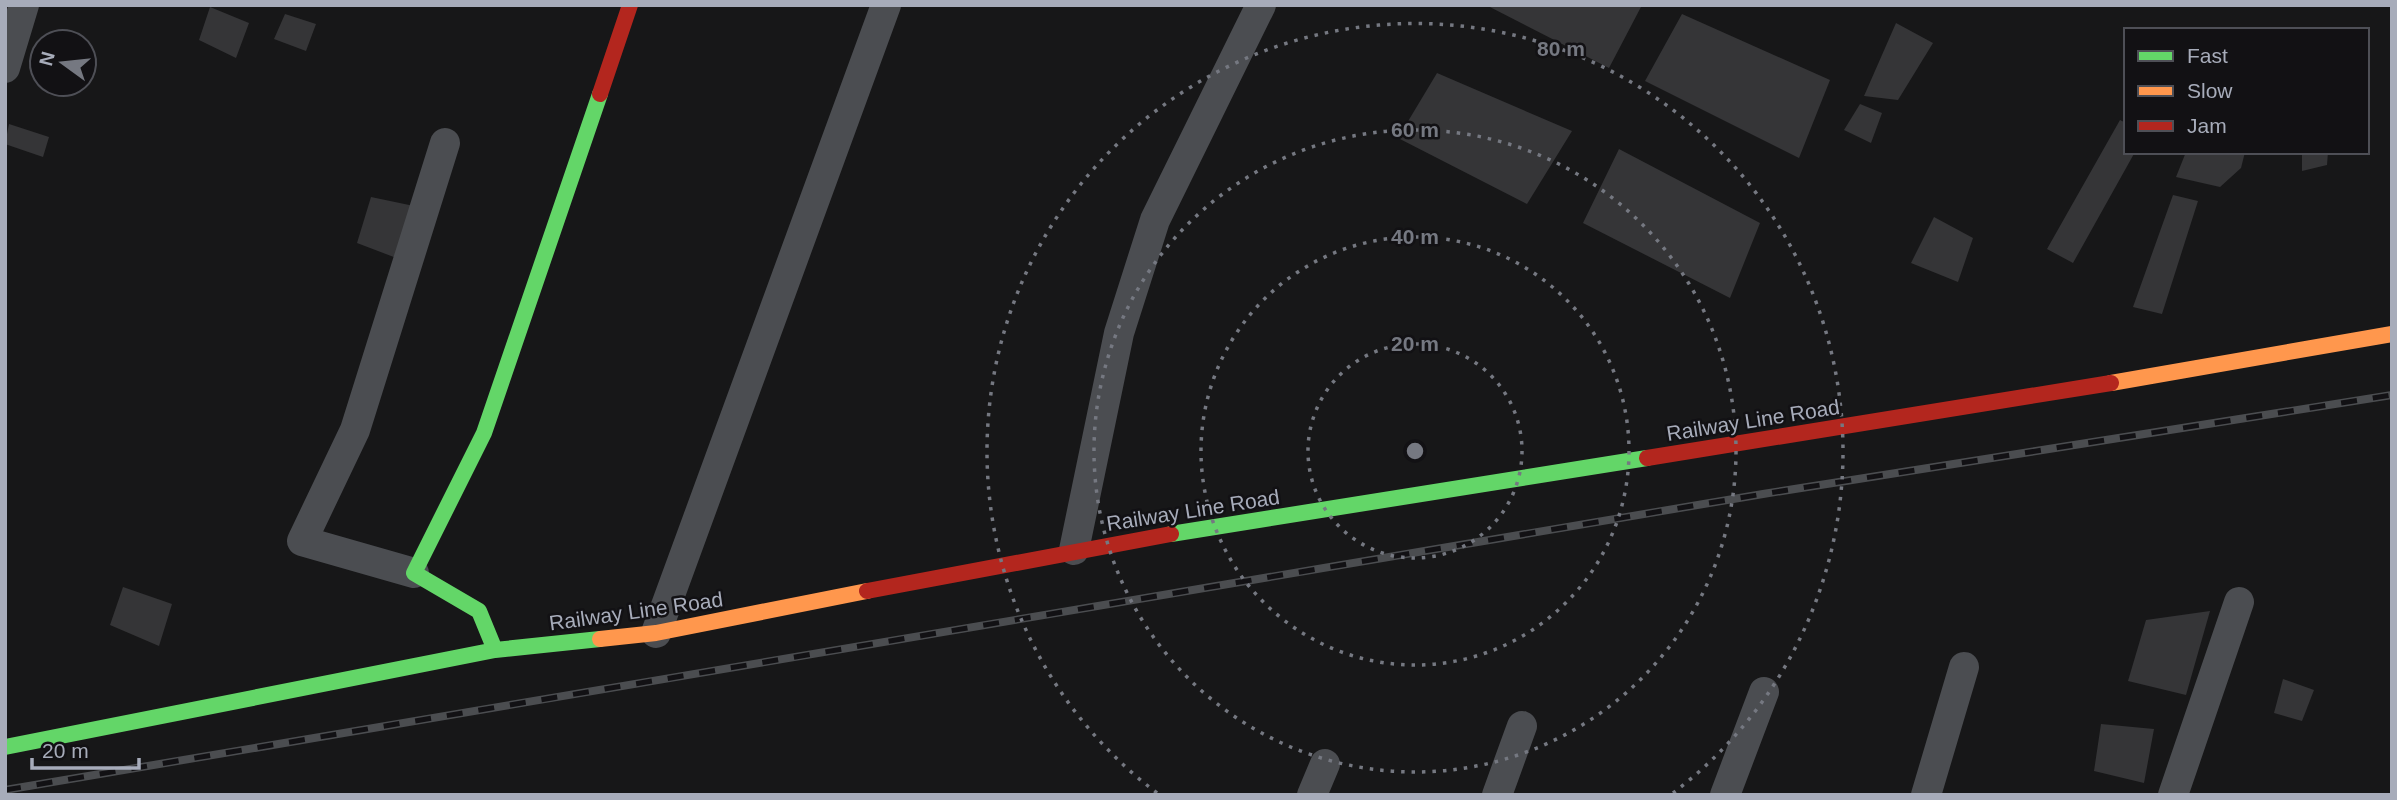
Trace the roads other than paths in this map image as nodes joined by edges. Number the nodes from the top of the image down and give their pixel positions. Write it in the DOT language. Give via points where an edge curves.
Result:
graph roads {
  1 [pos="23,5"];
  2 [pos="630,5"];
  3 [pos="886,5"];
  4 [pos="1261,5"];
  5 [pos="7,54"];
  6 [pos="445,143"];
  7 [pos="2392,334"];
  8 [pos="1074,550"];
  9 [pos="414,573"];
  10 [pos="2239,602"];
  11 [pos="656,633"];
  12 [pos="495,650"];
  13 [pos="1964,667"];
  14 [pos="1764,692"];
  15 [pos="1521,726"];
  16 [pos="5,747"];
  17 [pos="1325,764"];
  18 [pos="1312,795"];
  19 [pos="1497,795"];
  20 [pos="1725,795"];
  21 [pos="1926,795"];
  22 [pos="2173,795"];
  1 -- 5 [label="street"];
  2 -- 9 [label="street" via="484,433"];
  3 -- 11 [label="street"];
  4 -- 8 [label="street" via="1155,220 1119,333"];
  6 -- 9 [label="street" via="355,430 302,541"];
  7 -- 8 [label="street, Railway Line Road"];
  8 -- 11 [label="street, Railway Line Road"];
  9 -- 12 [label="street" via="479,611"];
  10 -- 22 [label="street"];
  11 -- 12 [label="street, Railway Line Road"];
  12 -- 16 [label="street, Railway Line Road"];
  13 -- 21 [label="street"];
  14 -- 20 [label="street"];
  15 -- 19 [label="street"];
  17 -- 18 [label="street"];
}
